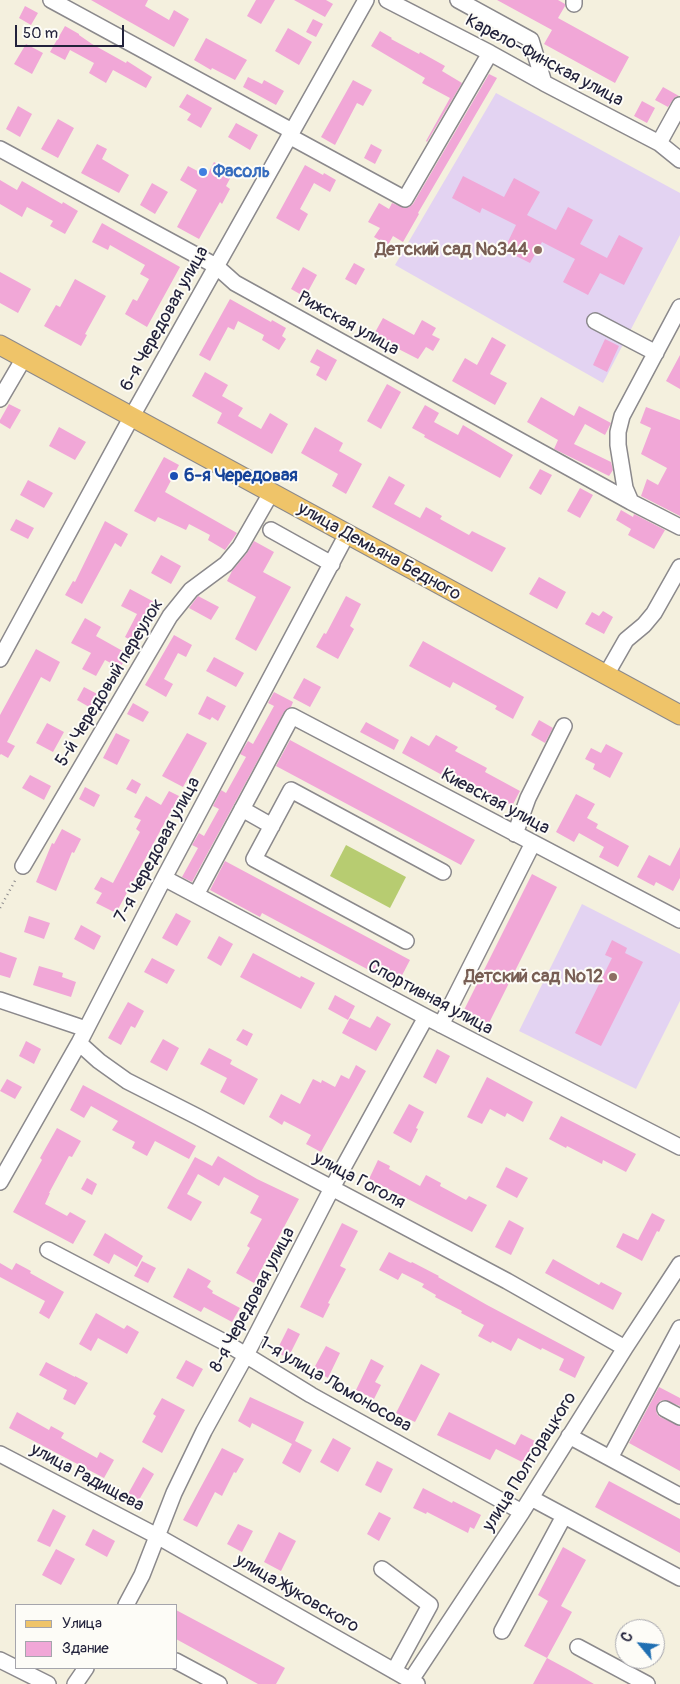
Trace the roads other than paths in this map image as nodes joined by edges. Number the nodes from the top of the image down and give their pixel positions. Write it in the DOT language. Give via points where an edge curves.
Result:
graph roads {
  1 [pos="51,0"];
  2 [pos="366,0"];
  3 [pos="387,0"];
  4 [pos="458,0"];
  5 [pos="490,53"];
  6 [pos="544,83"];
  7 [pos="680,104"];
  8 [pos="291,134"];
  9 [pos="659,143"];
  10 [pos="0,149"];
  11 [pos="680,160"];
  12 [pos="216,266"];
  13 [pos="680,308"];
  14 [pos="594,321"];
  15 [pos="0,345"];
  16 [pos="656,353"];
  17 [pos="24,358"];
  18 [pos="0,399"];
  19 [pos="131,418"];
  20 [pos="271,493"];
  21 [pos="631,502"];
  22 [pos="680,527"];
  23 [pos="271,530"];
  24 [pos="347,534"];
  25 [pos="332,564"];
  26 [pos="680,567"];
  27 [pos="0,659"];
  28 [pos="606,675"];
  29 [pos="680,715"];
  30 [pos="564,726"];
  31 [pos="242,809"];
  32 [pos="272,826"];
  33 [pos="515,834"];
  34 [pos="533,843"];
  35 [pos="23,866"];
  36 [pos="443,872"];
  37 [pos="164,878"];
  38 [pos="196,895"];
  39 [pos="680,920"];
  40 [pos="406,941"];
  41 [pos="0,1000"];
  42 [pos="426,1018"];
  43 [pos="441,1026"];
  44 [pos="86,1029"];
  45 [pos="80,1043"];
  46 [pos="680,1147"];
  47 [pos="0,1182"];
  48 [pos="332,1188"];
  49 [pos="48,1250"];
  50 [pos="680,1264"];
  51 [pos="680,1328"];
  52 [pos="625,1348"];
  53 [pos="246,1355"];
  54 [pos="664,1409"];
  55 [pos="680,1418"];
  56 [pos="569,1436"];
  57 [pos="0,1454"];
  58 [pos="610,1458"];
  59 [pos="680,1496"];
  60 [pos="531,1498"];
  61 [pos="522,1512"];
  62 [pos="564,1516"];
  63 [pos="157,1536"];
  64 [pos="382,1569"];
  65 [pos="680,1578"];
  66 [pos="127,1604"];
  67 [pos="502,1631"];
  68 [pos="578,1647"];
  69 [pos="0,1660"];
  70 [pos="178,1662"];
  71 [pos="15,1668"];
  72 [pos="18,1669"];
  73 [pos="85,1669"];
  74 [pos="394,1671"];
  75 [pos="414,1682"];
  76 [pos="48,1684"];
  77 [pos="75,1684"];
  78 [pos="219,1684"];
  79 [pos="647,1684"];
  1 -- 8 [label="street"];
  2 -- 8 [label="street, 6-я Чередовая улица"];
  3 -- 5 [label="street, Карело-Финская улица"];
  4 -- 6 [label="street" via="531,40"];
  5 -- 6 [label="street, Карело-Финская улица"];
  5 -- 8 [label="street" via="405,199"];
  6 -- 9 [label="street, Карело-Финская улица"];
  7 -- 9 [label="street"];
  8 -- 12 [label="street, 6-я Чередовая улица"];
  9 -- 11 [label="street, Карело-Финская улица"];
  10 -- 12 [label="street, Рижская улица"];
  12 -- 19 [label="street, 6-я Чередовая улица"];
  12 -- 21 [label="street, Рижская улица" via="235,283"];
  13 -- 16 [label="street"];
  14 -- 16 [label="street"];
  15 -- 17 [label="main road, улица Демьяна Бедного"];
  16 -- 21 [label="street" via="622,416 618,432 625,488"];
  17 -- 18 [label="street"];
  17 -- 19 [label="main road, улица Демьяна Бедного"];
  19 -- 20 [label="main road, улица Демьяна Бедного"];
  19 -- 27 [label="street, 6-я Чередовая улица"];
  20 -- 24 [label="main road, улица Демьяна Бедного"];
  20 -- 35 [label="street, 5-й Чередовый переулок" via="240,547 226,564 191,590 170,616"];
  21 -- 22 [label="street, Рижская улица"];
  23 -- 25 [label="street"];
  24 -- 25 [label="street, 7-я Чередовая улица"];
  24 -- 28 [label="main road, улица Демьяна Бедного"];
  25 -- 37 [label="street, 7-я Чередовая улица"];
  26 -- 28 [label="street" via="654,613 626,640"];
  28 -- 29 [label="main road, улица Демьяна Бедного"];
  30 -- 33 [label="street" via="528,798"];
  31 -- 32 [label="street"];
  31 -- 33 [label="street, Киевская улица" via="292,716"];
  31 -- 38 [label="street"];
  32 -- 36 [label="street" via="291,790"];
  32 -- 40 [label="street" via="254,859"];
  33 -- 34 [label="street, Киевская улица"];
  34 -- 39 [label="street, Киевская улица"];
  34 -- 43 [label="street"];
  37 -- 38 [label="street, Спортивная улица"];
  37 -- 44 [label="street, 7-я Чередовая улица"];
  38 -- 42 [label="street, Спортивная улица"];
  41 -- 44 [label="street"];
  42 -- 43 [label="street, Спортивная улица"];
  42 -- 48 [label="street, 8-я Чередовая улица"];
  43 -- 46 [label="street, Спортивная улица"];
  44 -- 45 [label="street, 7-я Чередовая улица"];
  45 -- 47 [label="street, 7-я Чередовая улица"];
  45 -- 48 [label="street, улица Гоголя" via="127,1081"];
  48 -- 52 [label="street, улица Гоголя"];
  48 -- 53 [label="street, 8-я Чередовая улица"];
  49 -- 53 [label="street, 1-я улица Ломоносова"];
  50 -- 52 [label="street, улица Полторацкого"];
  51 -- 58 [label="street"];
  52 -- 56 [label="street, улица Полторацкого"];
  53 -- 61 [label="street, 1-я улица Ломоносова" via="310,1395"];
  53 -- 63 [label="street, 8-я Чередовая улица" via="178,1484"];
  54 -- 55 [label="street"];
  56 -- 58 [label="street"];
  56 -- 60 [label="street, улица Полторацкого"];
  57 -- 63 [label="street, улица Радищева"];
  58 -- 59 [label="street"];
  60 -- 61 [label="street, улица Полторацкого"];
  60 -- 62 [label="street"];
  61 -- 75 [label="street, улица Полторацкого"];
  62 -- 65 [label="street"];
  62 -- 67 [label="street"];
  63 -- 66 [label="street, 8-я Чередовая улица"];
  63 -- 74 [label="street, улица Жуковского"];
  64 -- 74 [label="street" via="430,1605"];
  68 -- 79 [label="street"];
  69 -- 71 [label="street"];
  70 -- 78 [label="street"];
  72 -- 76 [label="street"];
  73 -- 77 [label="street"];
  74 -- 75 [label="street, улица Жуковского"];
}
